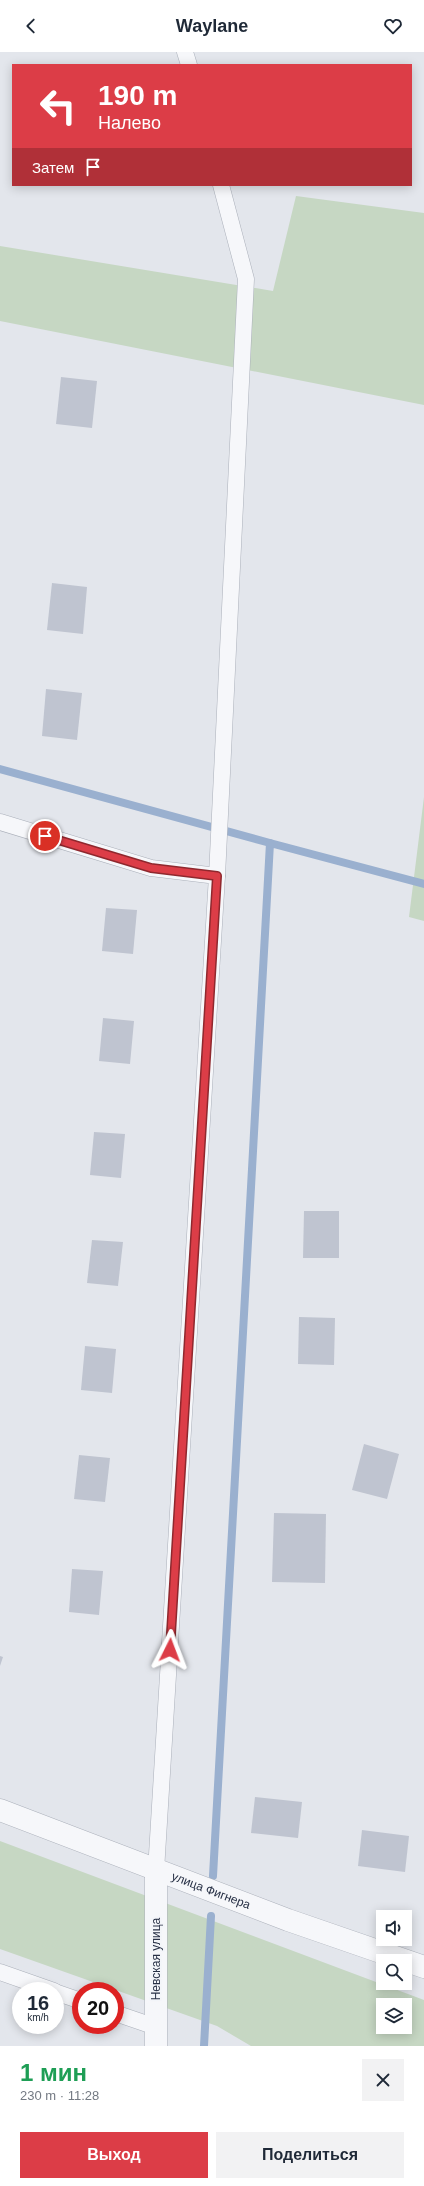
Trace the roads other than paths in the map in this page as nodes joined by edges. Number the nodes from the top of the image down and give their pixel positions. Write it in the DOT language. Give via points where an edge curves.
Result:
graph roads {
  1 [pos="185,52"];
  2 [pos="189,64"];
  3 [pos="221,186"];
  4 [pos="0,822"];
  5 [pos="217,876"];
  6 [pos="0,1810"];
  7 [pos="156,1871"];
  8 [pos="424,1967"];
  9 [pos="0,1972"];
  10 [pos="28,1982"];
  11 [pos="124,2018"];
  12 [pos="156,2037"];
  1 -- 2 [label="lane"];
  3 -- 5 [label="lane" via="246,279"];
  4 -- 5 [label="lane" via="151,868"];
  5 -- 7 [label="lane"];
  6 -- 7 [label="street, улица Фигнера"];
  7 -- 8 [label="street, улица Фигнера"];
  7 -- 12 [label="street, Невская улица"];
  9 -- 10 [label="lane"];
  11 -- 12 [label="lane"];
}
